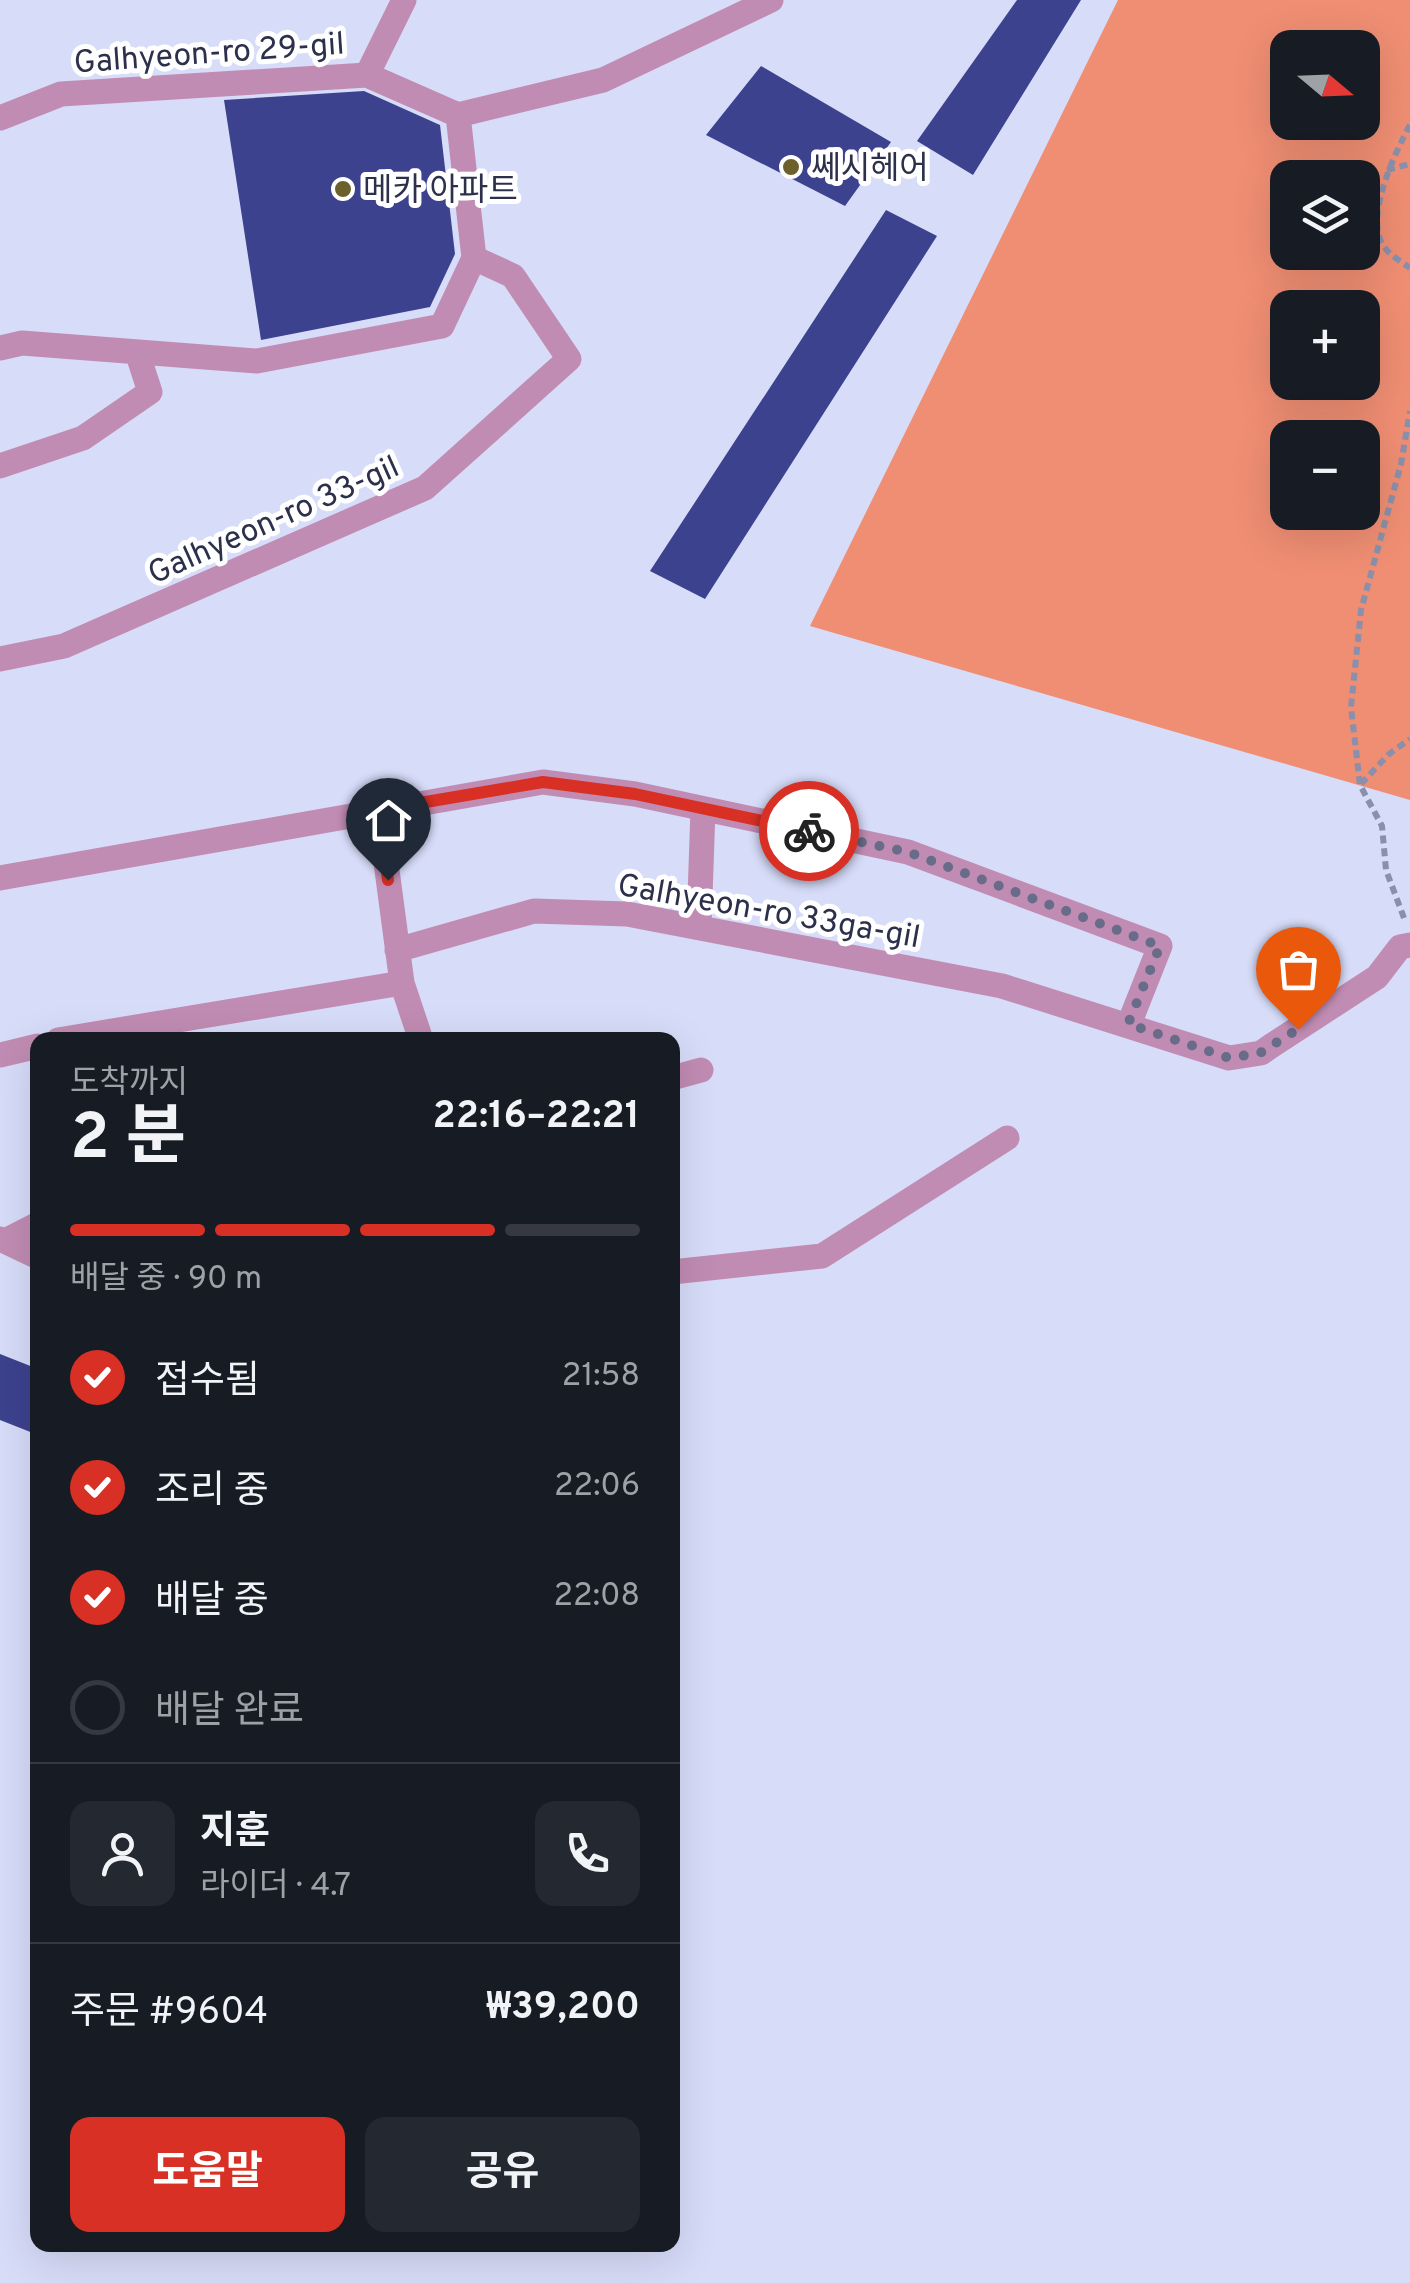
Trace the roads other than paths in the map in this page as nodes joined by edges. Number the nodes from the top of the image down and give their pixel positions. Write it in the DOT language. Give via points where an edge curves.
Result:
graph roads {
  1 [pos="404,0"];
  2 [pos="770,0"];
  3 [pos="367,74"];
  4 [pos="458,114"];
  5 [pos="0,118"];
  6 [pos="474,258"];
  7 [pos="0,348"];
  8 [pos="137,352"];
  9 [pos="0,466"];
  10 [pos="0,659"];
  11 [pos="703,809"];
  12 [pos="379,810"];
  13 [pos="0,878"];
  14 [pos="699,926"];
  15 [pos="1409,939"];
  16 [pos="397,950"];
  17 [pos="402,984"];
  18 [pos="1128,1024"];
  19 [pos="107,1032"];
  20 [pos="418,1032"];
  21 [pos="30,1048"];
  22 [pos="0,1056"];
  23 [pos="702,1070"];
  24 [pos="680,1076"];
  25 [pos="1008,1138"];
  26 [pos="30,1228"];
  27 [pos="2,1240"];
  28 [pos="30,1253"];
  29 [pos="680,1271"];
  1 -- 3 [label="street, Galhyeon-ro 29-gil"];
  2 -- 4 [label="street" via="603,80"];
  3 -- 4 [label="street, Galhyeon-ro 29-gil"];
  3 -- 5 [label="street, Galhyeon-ro 29-gil" via="61,94"];
  4 -- 6 [label="street"];
  6 -- 8 [label="street" via="442,326 257,361"];
  6 -- 10 [label="street, Galhyeon-ro 33-gil" via="513,276 569,359 425,488 64,646"];
  7 -- 8 [label="street" via="22,343"];
  8 -- 9 [label="street" via="150,392 83,438"];
  11 -- 12 [label="street" via="543,782"];
  11 -- 14 [label="street"];
  11 -- 18 [label="street" via="908,852 1160,946"];
  12 -- 13 [label="street"];
  12 -- 16 [label="street"];
  14 -- 16 [label="street, Galhyeon-ro 33ga-gil" via="627,914 534,911"];
  14 -- 18 [label="street, Galhyeon-ro 33ga-gil" via="1002,986"];
  15 -- 18 [label="street, Galhyeon-ro 33ga-gil" via="1377,977 1260,1053 1229,1058"];
  16 -- 17 [label="street"];
  17 -- 19 [label="street"];
  17 -- 20 [label="street"];
  21 -- 22 [label="street"];
  23 -- 24 [label="street"];
  25 -- 29 [label="street" via="822,1256"];
  26 -- 27 [label="street"];
  27 -- 28 [label="street"];
}
